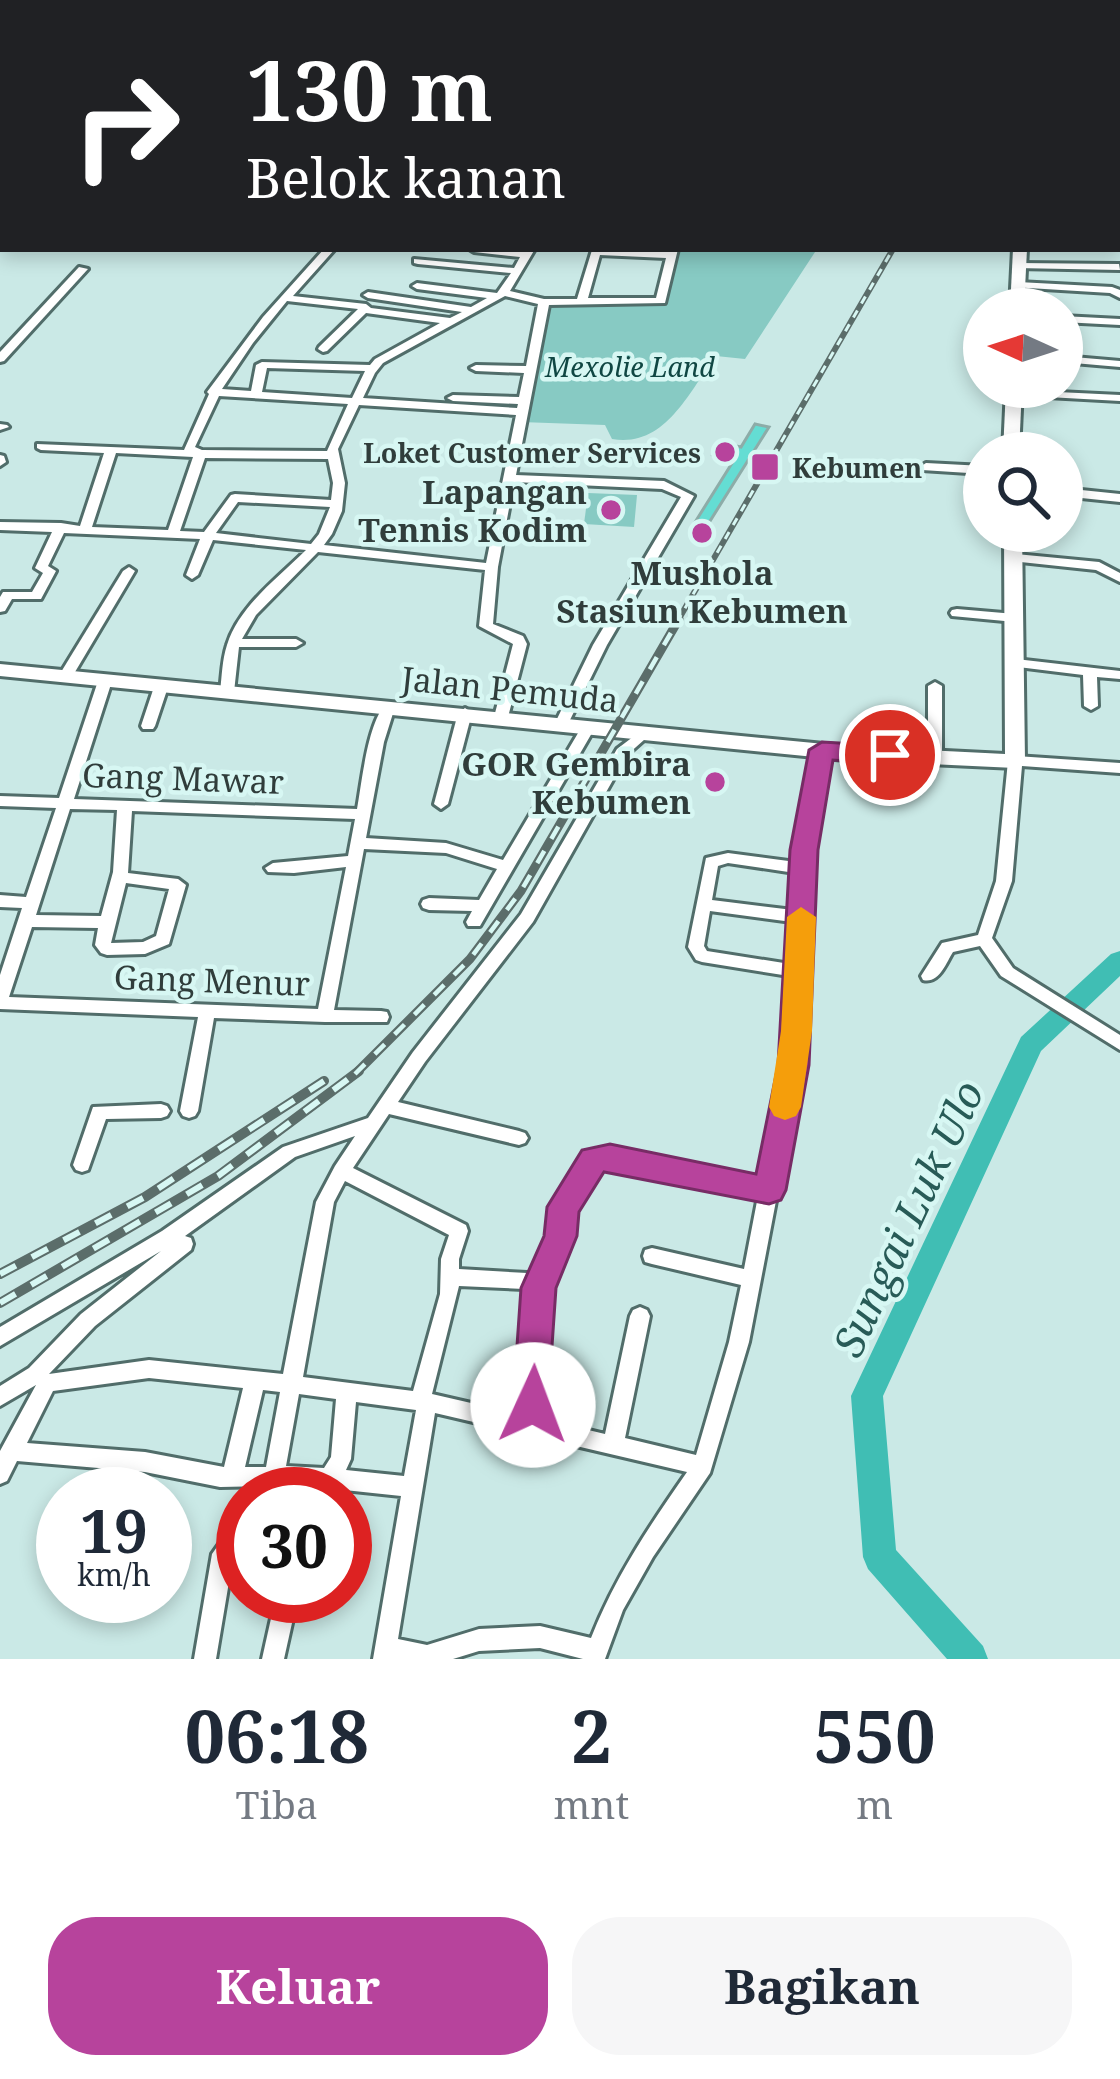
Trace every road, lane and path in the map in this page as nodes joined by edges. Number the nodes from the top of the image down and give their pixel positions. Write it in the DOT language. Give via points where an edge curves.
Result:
graph roads {
  1 [pos="327,252"];
  2 [pos="528,252"];
  3 [pos="595,252"];
  4 [pos="673,252"];
  5 [pos="1020,257"];
  6 [pos="418,261"];
  7 [pos="1119,267"];
  8 [pos="83,269"];
  9 [pos="518,271"];
  10 [pos="1018,285"];
  11 [pos="417,286"];
  12 [pos="1018,288"];
  13 [pos="501,294"];
  14 [pos="368,295"];
  15 [pos="1120,295"];
  16 [pos="285,298"];
  17 [pos="582,301"];
  18 [pos="544,302"];
  19 [pos="365,310"];
  20 [pos="473,310"];
  21 [pos="1083,320"];
  22 [pos="453,322"];
  23 [pos="1120,322"];
  24 [pos="322,349"];
  25 [pos="0,359"];
  26 [pos="1083,360"];
  27 [pos="1120,364"];
  28 [pos="374,368"];
  29 [pos="476,368"];
  30 [pos="531,370"];
  31 [pos="213,392"];
  32 [pos="256,394"];
  33 [pos="1083,395"];
  34 [pos="453,398"];
  35 [pos="1120,398"];
  36 [pos="354,402"];
  37 [pos="524,406"];
  38 [pos="41,446"];
  39 [pos="111,451"];
  40 [pos="200,454"];
  41 [pos="332,455"];
  42 [pos="926,466"];
  43 [pos="963,469"];
  44 [pos="509,478"];
  45 [pos="1083,494"];
  46 [pos="1120,498"];
  47 [pos="337,504"];
  48 [pos="0,526"];
  49 [pos="61,526"];
  50 [pos="85,528"];
  51 [pos="173,533"];
  52 [pos="208,536"];
  53 [pos="318,546"];
  54 [pos="1015,552"];
  55 [pos="1016,558"];
  56 [pos="492,567"];
  57 [pos="129,571"];
  58 [pos="192,575"];
  59 [pos="1120,578"];
  60 [pos="0,608"];
  61 [pos="957,613"];
  62 [pos="1016,618"];
  63 [pos="296,643"];
  64 [pos="234,644"];
  65 [pos="1015,663"];
  66 [pos="0,670"];
  67 [pos="1090,672"];
  68 [pos="1120,675"];
  69 [pos="65,677"];
  70 [pos="106,681"];
  71 [pos="935,686"];
  72 [pos="160,687"];
  73 [pos="227,692"];
  74 [pos="1091,706"];
  75 [pos="388,707"];
  76 [pos="465,713"];
  77 [pos="501,717"];
  78 [pos="562,723"];
  79 [pos="148,726"];
  80 [pos="589,726"];
  81 [pos="646,732"];
  82 [pos="822,750"];
  83 [pos="934,757"];
  84 [pos="1015,761"];
  85 [pos="1120,768"];
  86 [pos="0,801"];
  87 [pos="441,804"];
  88 [pos="65,805"];
  89 [pos="125,807"];
  90 [pos="364,814"];
  91 [pos="358,843"];
  92 [pos="355,861"];
  93 [pos="507,867"];
  94 [pos="273,868"];
  95 [pos="803,869"];
  96 [pos="120,877"];
  97 [pos="0,902"];
  98 [pos="32,903"];
  99 [pos="429,904"];
  100 [pos="703,904"];
  101 [pos="801,917"];
  102 [pos="26,921"];
  103 [pos="106,922"];
  104 [pos="984,939"];
  105 [pos="799,971"];
  106 [pos="929,976"];
  107 [pos="0,1002"];
  108 [pos="207,1011"];
  109 [pos="325,1016"];
  110 [pos="381,1017"];
  111 [pos="1120,1043"];
  112 [pos="160,1111"];
  113 [pos="189,1111"];
  114 [pos="379,1114"];
  115 [pos="519,1138"];
  116 [pos="82,1165"];
  117 [pos="340,1171"];
  118 [pos="769,1190"];
  119 [pos="184,1244"];
  120 [pos="157,1254"];
  121 [pos="652,1256"];
  122 [pos="450,1277"];
  123 [pos="752,1279"];
  124 [pos="538,1288"];
  125 [pos="640,1316"];
  126 [pos="0,1337"];
  127 [pos="42,1378"];
  128 [pos="255,1381"];
  129 [pos="290,1384"];
  130 [pos="347,1393"];
  131 [pos="0,1397"];
  132 [pos="424,1401"];
  133 [pos="526,1425"];
  134 [pos="613,1445"];
  135 [pos="10,1451"];
  136 [pos="703,1466"];
  137 [pos="235,1467"];
  138 [pos="276,1467"];
  139 [pos="337,1467"];
  140 [pos="0,1474"];
  141 [pos="216,1475"];
  142 [pos="372,1486"];
  143 [pos="413,1486"];
  144 [pos="216,1595"];
  145 [pos="280,1623"];
  146 [pos="385,1653"];
  147 [pos="596,1654"];
  148 [pos="205,1659"];
  149 [pos="273,1659"];
  1 -- 16 [label="street"];
  2 -- 9 [label="street"];
  3 -- 17 [label="street"];
  4 -- 17 [label="street" via="663,300"];
  5 -- 7 [label="street"];
  5 -- 10 [label="main road"];
  6 -- 9 [label="street"];
  8 -- 25 [label="street"];
  9 -- 13 [label="street"];
  10 -- 12 [label="main road"];
  10 -- 15 [label="street"];
  11 -- 13 [label="street"];
  13 -- 18 [label="street"];
  13 -- 20 [label="street"];
  14 -- 20 [label="street"];
  16 -- 19 [label="street"];
  16 -- 31 [label="street" via="253,329"];
  17 -- 18 [label="street"];
  18 -- 30 [label="street"];
  19 -- 22 [label="street"];
  19 -- 24 [label="street"];
  20 -- 22 [label="street"];
  21 -- 23 [label="street"];
  22 -- 28 [label="street"];
  26 -- 27 [label="street"];
  28 -- 32 [label="street" via="262,365"];
  28 -- 36 [label="street"];
  29 -- 30 [label="street"];
  30 -- 37 [label="street"];
  31 -- 32 [label="street"];
  31 -- 40 [label="street" via="189,448"];
  32 -- 36 [label="street"];
  33 -- 35 [label="street"];
  34 -- 37 [label="street"];
  36 -- 37 [label="street"];
  36 -- 41 [label="street"];
  37 -- 44 [label="street"];
  38 -- 39 [label="street"];
  39 -- 40 [label="street"];
  39 -- 50 [label="street"];
  40 -- 41 [label="street"];
  40 -- 51 [label="street"];
  41 -- 47 [label="street" via="340,471"];
  42 -- 43 [label="street"];
  44 -- 56 [label="street"];
  44 -- 78 [label="street" via="664,485 687,493"];
  45 -- 46 [label="street"];
  47 -- 52 [label="street" via="235,498"];
  47 -- 53 [label="street"];
  48 -- 49 [label="street"];
  49 -- 50 [label="street"];
  49 -- 60 [label="street" via="36,596 7,596"];
  50 -- 51 [label="street"];
  51 -- 52 [label="street"];
  52 -- 53 [label="street"];
  52 -- 58 [label="street"];
  53 -- 56 [label="street"];
  53 -- 64 [label="street"];
  54 -- 55 [label="main road"];
  55 -- 59 [label="street" via="1099,566"];
  55 -- 62 [label="main road"];
  56 -- 77 [label="street" via="485,626 520,644"];
  57 -- 69 [label="street"];
  61 -- 62 [label="street"];
  62 -- 65 [label="main road"];
  63 -- 64 [label="street"];
  64 -- 73 [label="street"];
  65 -- 67 [label="street"];
  65 -- 84 [label="main road"];
  66 -- 69 [label="main road, Jalan Pemuda"];
  67 -- 68 [label="street"];
  67 -- 74 [label="street"];
  69 -- 70 [label="main road, Jalan Pemuda"];
  70 -- 72 [label="main road, Jalan Pemuda"];
  70 -- 88 [label="street"];
  71 -- 83 [label="street"];
  72 -- 73 [label="main road, Jalan Pemuda"];
  72 -- 79 [label="street"];
  73 -- 75 [label="main road, Jalan Pemuda"];
  75 -- 76 [label="main road, Jalan Pemuda"];
  75 -- 90 [label="street, Gang Menur"];
  76 -- 77 [label="main road, Jalan Pemuda"];
  76 -- 87 [label="street"];
  77 -- 78 [label="main road, Jalan Pemuda"];
  78 -- 80 [label="main road, Jalan Pemuda"];
  80 -- 81 [label="main road, Jalan Pemuda"];
  80 -- 93 [label="street"];
  81 -- 82 [label="main road, Jalan Pemuda"];
  81 -- 114 [label="street" via="622,752 527,918"];
  82 -- 83 [label="main road, Jalan Pemuda"];
  82 -- 95 [label="street"];
  83 -- 84 [label="main road, Jalan Pemuda"];
  84 -- 85 [label="street"];
  84 -- 104 [label="street" via="1004,881"];
  86 -- 88 [label="street, Gang Mawar"];
  88 -- 89 [label="street, Gang Mawar"];
  88 -- 98 [label="street"];
  89 -- 90 [label="street, Gang Mawar"];
  89 -- 96 [label="street"];
  90 -- 91 [label="street, Gang Menur"];
  91 -- 92 [label="street, Gang Menur"];
  91 -- 93 [label="street" via="446,848"];
  92 -- 94 [label="street"];
  92 -- 109 [label="street, Gang Menur"];
  93 -- 99 [label="street" via="478,914"];
  95 -- 100 [label="street" via="720,858 710,866"];
  95 -- 101 [label="street"];
  96 -- 103 [label="street"];
  96 -- 103 [label="street" via="176,883 163,940 107,949"];
  97 -- 98 [label="street"];
  98 -- 102 [label="street"];
  100 -- 101 [label="street"];
  100 -- 105 [label="street" via="699,954"];
  101 -- 105 [label="street"];
  102 -- 103 [label="street"];
  102 -- 107 [label="street"];
  104 -- 106 [label="street" via="948,947"];
  104 -- 111 [label="street" via="1007,972"];
  105 -- 118 [label="street" via="794,1065"];
  107 -- 108 [label="street, Gang Menur"];
  108 -- 109 [label="street, Gang Menur"];
  108 -- 113 [label="street"];
  109 -- 110 [label="street"];
  112 -- 116 [label="street" via="99,1112"];
  114 -- 115 [label="street"];
  114 -- 117 [label="street"];
  114 -- 120 [label="street" via="289,1151"];
  117 -- 122 [label="street" via="459,1232"];
  117 -- 129 [label="street" via="325,1202"];
  118 -- 123 [label="street"];
  118 -- 124 [label="street" via="597,1157 563,1207"];
  119 -- 120 [label="street"];
  120 -- 126 [label="street"];
  120 -- 127 [label="street"];
  121 -- 123 [label="street"];
  122 -- 124 [label="street"];
  122 -- 132 [label="street"];
  123 -- 136 [label="street"];
  124 -- 133 [label="street" via="541,1369"];
  125 -- 134 [label="street"];
  127 -- 128 [label="street" via="149,1369"];
  127 -- 131 [label="street"];
  127 -- 135 [label="street"];
  128 -- 129 [label="street"];
  128 -- 137 [label="street"];
  129 -- 130 [label="street"];
  129 -- 138 [label="street"];
  130 -- 132 [label="street"];
  130 -- 139 [label="street"];
  132 -- 133 [label="street"];
  132 -- 143 [label="street"];
  133 -- 134 [label="street"];
  134 -- 136 [label="street"];
  135 -- 140 [label="street"];
  135 -- 141 [label="street"];
  136 -- 147 [label="street" via="646,1550"];
  142 -- 143 [label="street"];
  143 -- 146 [label="street"];
  144 -- 148 [label="street"];
  145 -- 149 [label="street"];
  146 -- 147 [label="street" via="427,1656 479,1640 540,1637"];
}
